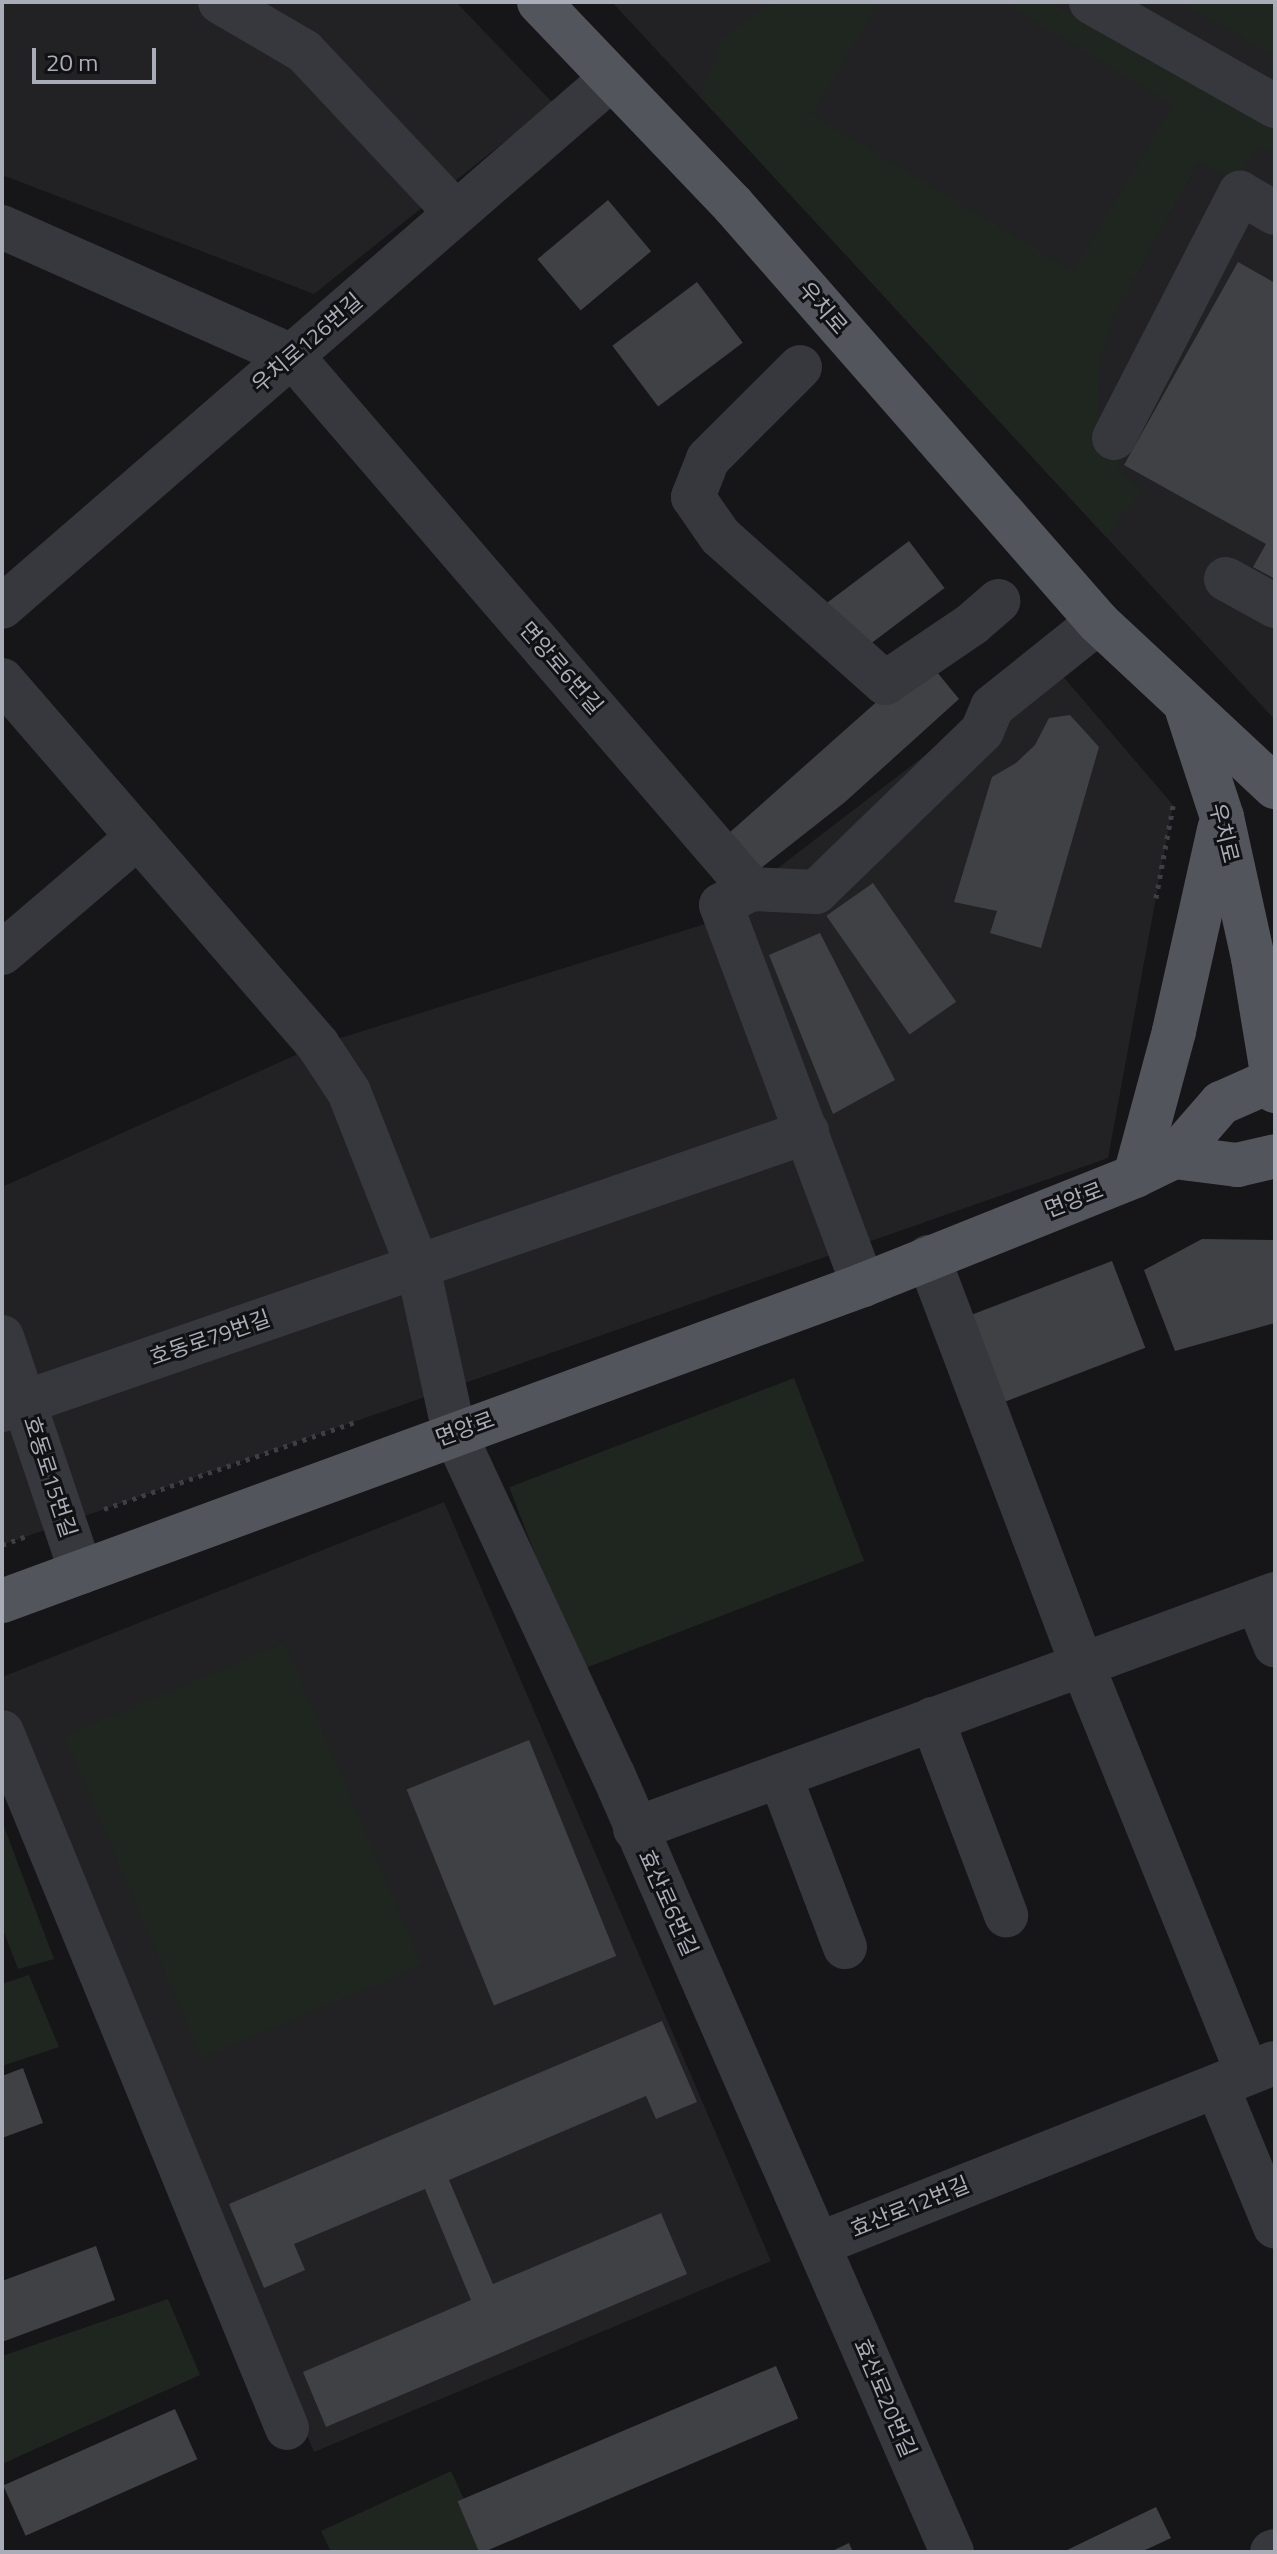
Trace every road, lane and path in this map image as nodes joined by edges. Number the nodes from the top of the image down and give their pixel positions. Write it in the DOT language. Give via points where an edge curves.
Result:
graph roads {
  1 [pos="220,2"];
  2 [pos="539,2"];
  3 [pos="1091,2"];
  4 [pos="612,78"];
  5 [pos="1275,106"];
  6 [pos="456,213"];
  7 [pos="1275,213"];
  8 [pos="2,227"];
  9 [pos="292,356"];
  10 [pos="800,367"];
  11 [pos="1114,438"];
  12 [pos="1226,579"];
  13 [pos="998,601"];
  14 [pos="1275,606"];
  15 [pos="2,607"];
  16 [pos="1098,622"];
  17 [pos="2,680"];
  18 [pos="1186,708"];
  19 [pos="1275,787"];
  20 [pos="1173,805"];
  21 [pos="1222,817"];
  22 [pos="138,837"];
  23 [pos="751,889"];
  24 [pos="1153,913"];
  25 [pos="2,953"];
  26 [pos="1274,1083"];
  27 [pos="807,1132"];
  28 [pos="1275,1156"];
  29 [pos="1174,1157"];
  30 [pos="1135,1176"];
  31 [pos="928,1257"];
  32 [pos="418,1267"];
  33 [pos="863,1285"];
  34 [pos="2,1337"];
  35 [pos="14,1406"];
  36 [pos="357,1421"];
  37 [pos="454,1432"];
  38 [pos="65,1523"];
  39 [pos="2,1545"];
  40 [pos="81,1572"];
  41 [pos="1266,1597"];
  42 [pos="2,1601"];
  43 [pos="1275,1645"];
  44 [pos="1082,1664"];
  45 [pos="932,1719"];
  46 [pos="2,1732"];
  47 [pos="780,1776"];
  48 [pos="635,1829"];
  49 [pos="1006,1915"];
  50 [pos="845,1947"];
  51 [pos="1246,2074"];
  52 [pos="1275,2227"];
  53 [pos="819,2244"];
  54 [pos="287,2428"];
  55 [pos="952,2552"];
  1 -- 6 [label="lane" via="304,51"];
  2 -- 4 [label="main road, 우치로"];
  3 -- 5 [label="lane"];
  4 -- 6 [label="lane, 우치로126번길"];
  4 -- 16 [label="main road, 우치로" via="733,205"];
  6 -- 9 [label="lane, 우치로126번길"];
  7 -- 11 [label="lane" via="1240,193"];
  8 -- 9 [label="lane, 면앙로6번길"];
  9 -- 15 [label="lane, 우치로126번길"];
  9 -- 23 [label="lane, 면앙로6번길"];
  10 -- 13 [label="lane" via="708,459 693,497 720,536 885,683"];
  12 -- 14 [label="lane"];
  16 -- 18 [label="main road, 우치로"];
  16 -- 23 [label="lane" via="992,707 982,731 816,892"];
  17 -- 22 [label="lane"];
  18 -- 19 [label="main road"];
  18 -- 21 [label="main road, 우치로"];
  20 -- 24 [label="path"];
  21 -- 26 [label="main road, 우치로"];
  21 -- 30 [label="main road"];
  22 -- 25 [label="lane"];
  22 -- 32 [label="lane" via="318,1045 349,1092"];
  23 -- 27 [label="lane" via="721,905"];
  26 -- 29 [label="main road, 면앙로" via="1221,1103"];
  27 -- 32 [label="lane, 호동로79번길"];
  27 -- 33 [label="lane"];
  28 -- 29 [label="main road" via="1237,1165"];
  29 -- 30 [label="main road, 면앙로"];
  30 -- 31 [label="main road, 면앙로"];
  31 -- 33 [label="main road, 면앙로"];
  31 -- 44 [label="lane"];
  32 -- 35 [label="lane, 호동로79번길"];
  32 -- 37 [label="lane"];
  33 -- 37 [label="main road, 면앙로"];
  34 -- 35 [label="lane, 호동로15번길"];
  35 -- 38 [label="lane, 호동로15번길"];
  36 -- 38 [label="path"];
  37 -- 40 [label="main road, 면앙로"];
  37 -- 48 [label="lane"];
  38 -- 39 [label="path"];
  38 -- 40 [label="lane, 호동로15번길"];
  40 -- 42 [label="main road, 면앙로"];
  41 -- 43 [label="lane, 효산로6번길"];
  41 -- 44 [label="lane, 효산로6번길"];
  44 -- 45 [label="lane, 효산로6번길"];
  44 -- 51 [label="lane"];
  45 -- 47 [label="lane, 효산로6번길"];
  45 -- 49 [label="lane"];
  46 -- 54 [label="lane"];
  47 -- 48 [label="lane, 효산로6번길"];
  47 -- 50 [label="lane"];
  48 -- 53 [label="lane, 효산로6번길"];
  51 -- 52 [label="lane"];
  51 -- 53 [label="lane, 효산로12번길"];
  53 -- 55 [label="lane, 효산로20번길"];
}
